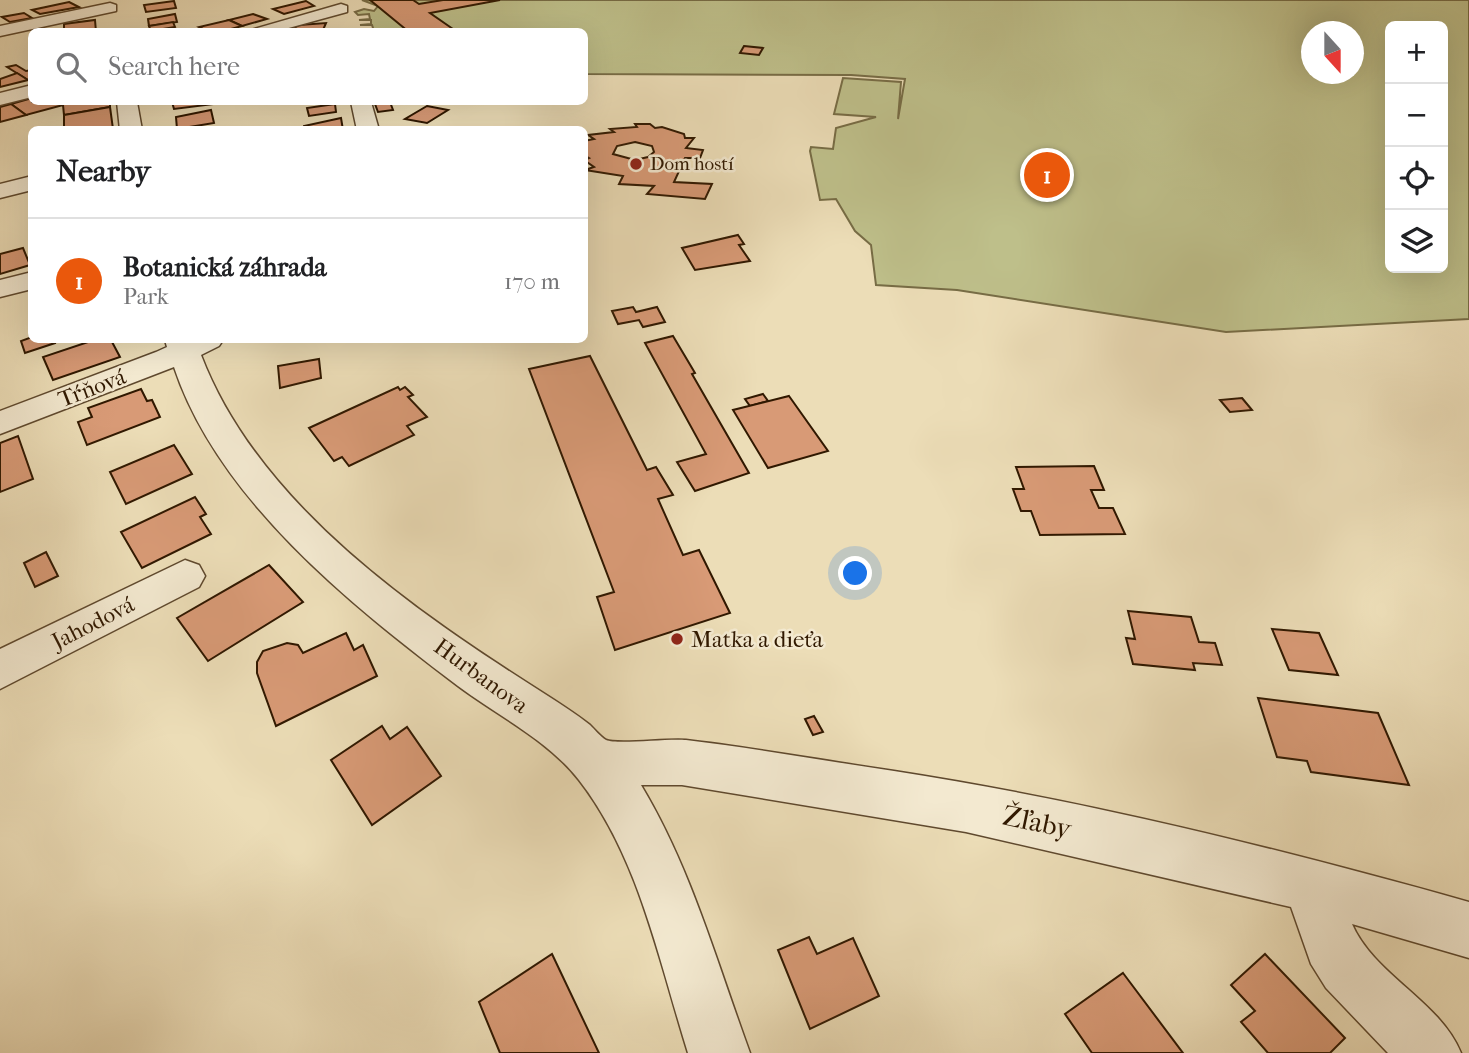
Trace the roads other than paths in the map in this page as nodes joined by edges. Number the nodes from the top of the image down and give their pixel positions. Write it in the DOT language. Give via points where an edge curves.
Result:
graph roads {
  1 [pos="110,9"];
  2 [pos="339,11"];
  3 [pos="268,28"];
  4 [pos="0,31"];
  5 [pos="28,92"];
  6 [pos="0,99"];
  7 [pos="127,105"];
  8 [pos="362,105"];
  9 [pos="130,126"];
  10 [pos="367,126"];
  11 [pos="28,184"];
  12 [pos="0,191"];
  13 [pos="28,281"];
  14 [pos="0,289"];
  15 [pos="190,344"];
  16 [pos="0,423"];
  17 [pos="185,576"];
  18 [pos="0,670"];
  19 [pos="597,763"];
  20 [pos="1311,885"];
  21 [pos="1469,930"];
  22 [pos="719,1053"];
  23 [pos="1430,1053"];
  1 -- 4 [label="street"];
  2 -- 3 [label="street"];
  5 -- 6 [label="street"];
  7 -- 9 [label="street"];
  8 -- 10 [label="street"];
  11 -- 12 [label="street"];
  13 -- 14 [label="street"];
  15 -- 16 [label="street, Tŕňová"];
  15 -- 19 [label="street, Hurbanova" via="192,377 241,462 288,516 367,590"];
  17 -- 18 [label="street, Jahodová"];
  19 -- 20 [label="street, Žľaby" via="682,762 966,807"];
  19 -- 22 [label="street, Hurbanova" via="626,808 654,867"];
  20 -- 21 [label="street, Žľaby"];
  20 -- 23 [label="street" via="1331,944 1346,968"];
}
